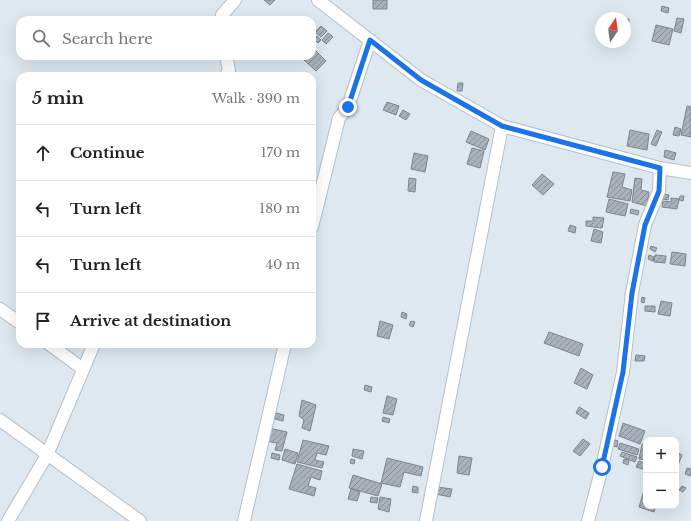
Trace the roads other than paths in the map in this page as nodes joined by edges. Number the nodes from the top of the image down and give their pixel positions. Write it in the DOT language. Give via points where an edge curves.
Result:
graph roads {
  1 [pos="235,0"];
  2 [pos="318,0"];
  3 [pos="222,16"];
  4 [pos="370,40"];
  5 [pos="227,60"];
  6 [pos="228,72"];
  7 [pos="502,126"];
  8 [pos="660,168"];
  9 [pos="691,173"];
  10 [pos="316,211"];
  11 [pos="0,308"];
  12 [pos="16,320"];
  13 [pos="54,348"];
  14 [pos="92,348"];
  15 [pos="284,348"];
  16 [pos="83,369"];
  17 [pos="0,420"];
  18 [pos="47,455"];
  19 [pos="8,521"];
  20 [pos="140,521"];
  21 [pos="244,521"];
  22 [pos="426,521"];
  23 [pos="588,521"];
  1 -- 3 [label="street"];
  2 -- 4 [label="street"];
  4 -- 7 [label="street" via="421,80"];
  4 -- 10 [label="street" via="348,107 339,118"];
  5 -- 6 [label="street"];
  7 -- 8 [label="street"];
  7 -- 22 [label="street"];
  8 -- 9 [label="street"];
  8 -- 23 [label="street" via="659,191 645,225 632,293 623,372"];
  11 -- 12 [label="street"];
  13 -- 16 [label="street"];
  14 -- 16 [label="street"];
  15 -- 21 [label="street"];
  16 -- 18 [label="street"];
  17 -- 18 [label="street"];
  18 -- 19 [label="street"];
  18 -- 20 [label="street"];
}
